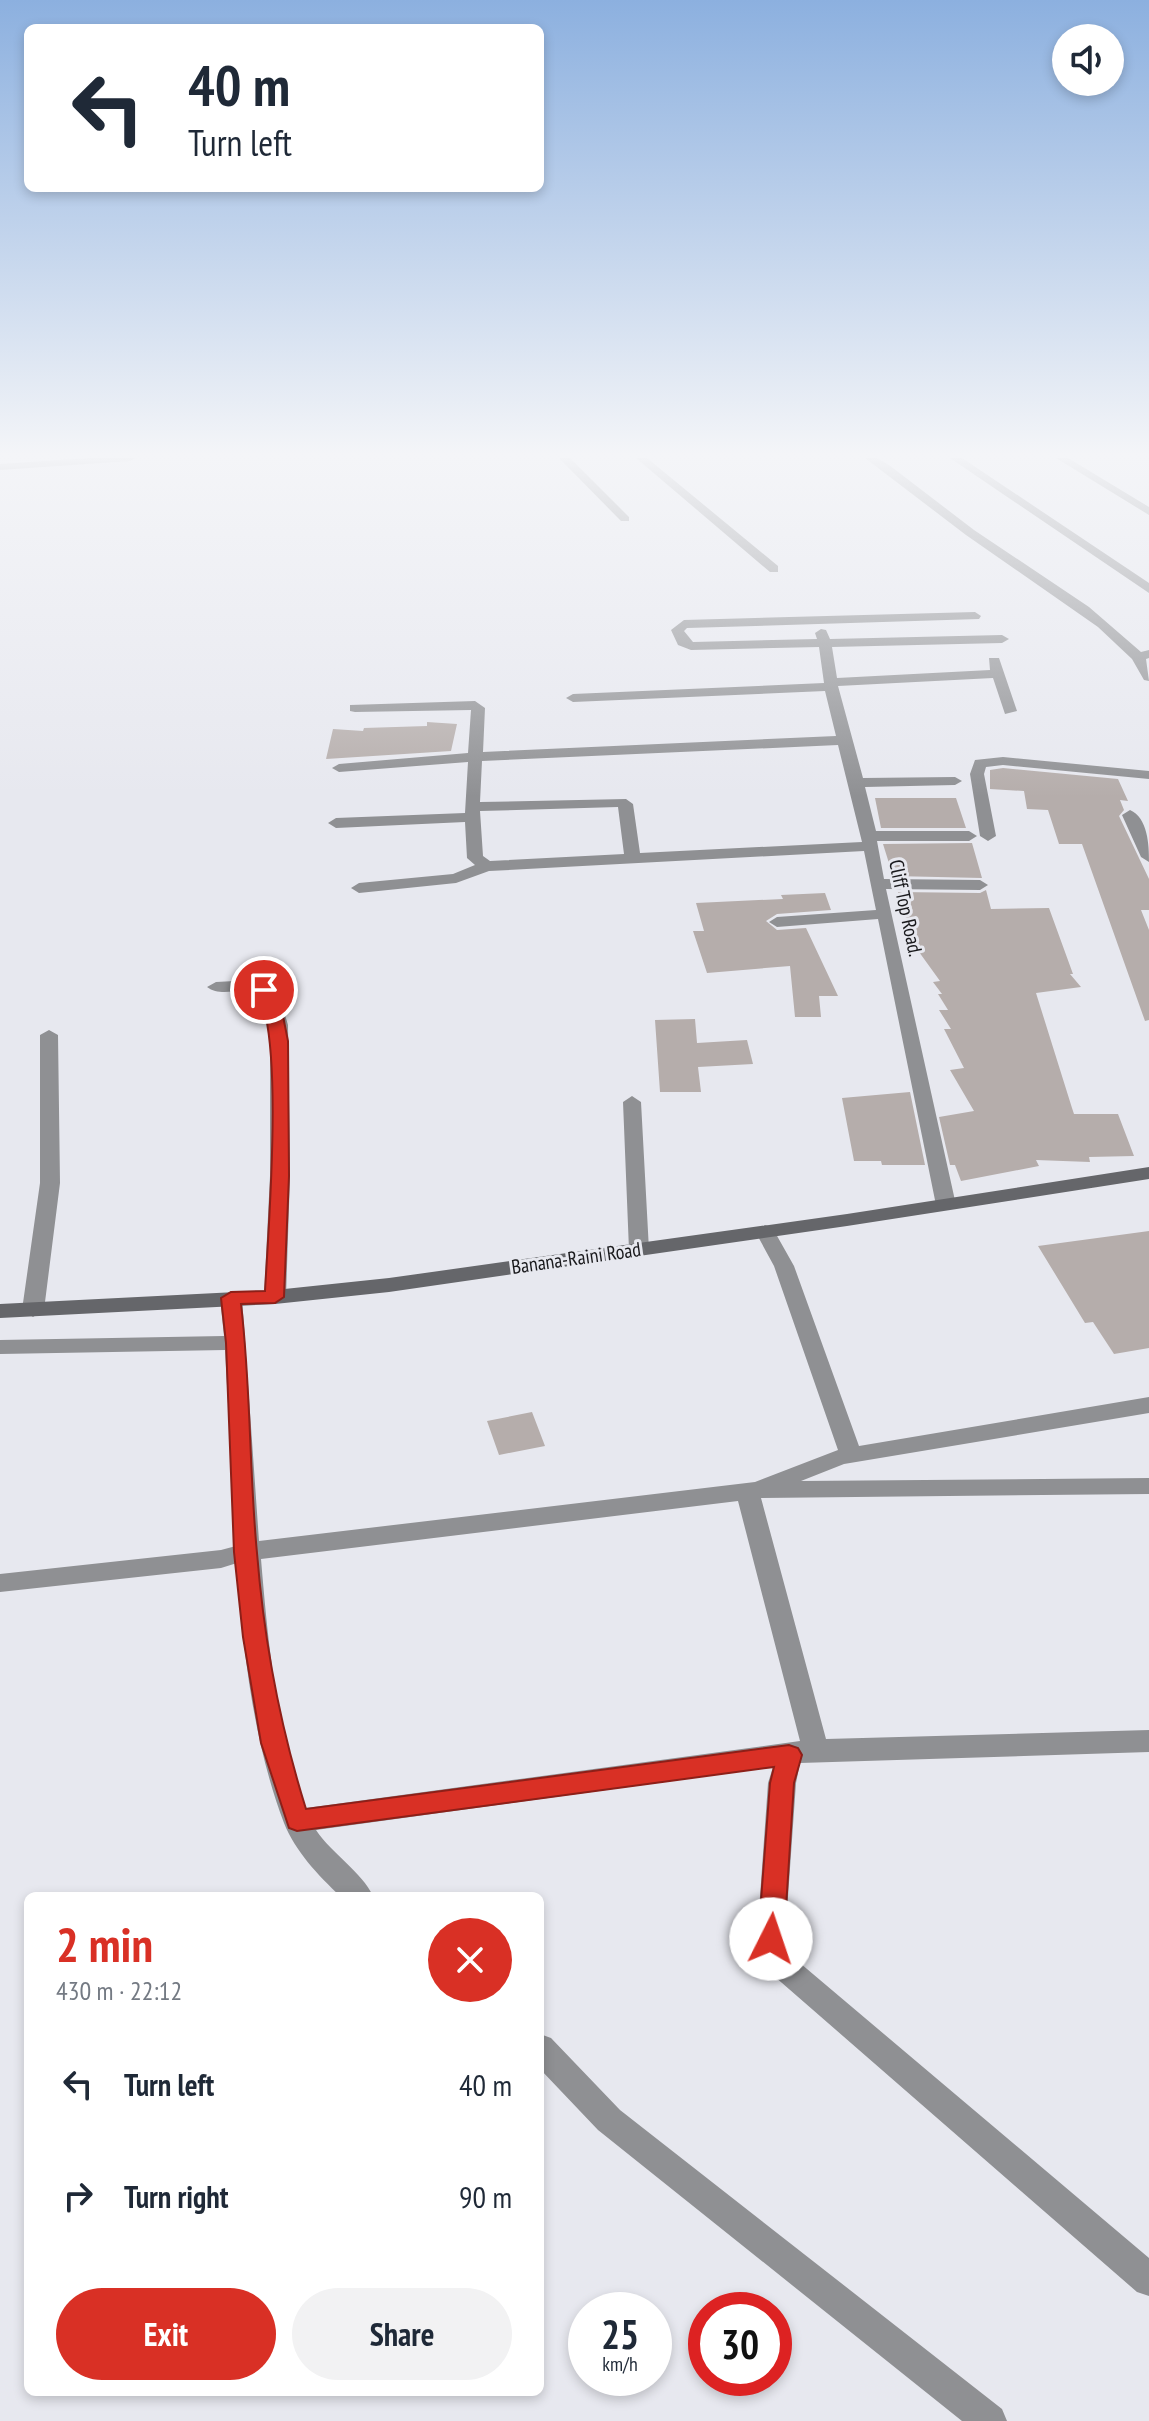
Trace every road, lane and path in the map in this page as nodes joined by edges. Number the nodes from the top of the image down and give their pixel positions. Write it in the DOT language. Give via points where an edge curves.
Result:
graph roads {
  1 [pos="1028,571"];
  2 [pos="1122,571"];
  3 [pos="1149,589"];
  4 [pos="975,616"];
  5 [pos="816,622"];
  6 [pos="1002,639"];
  7 [pos="826,645"];
  8 [pos="1144,656"];
  9 [pos="1149,677"];
  10 [pos="831,685"];
  11 [pos="573,698"];
  12 [pos="355,708"];
  13 [pos="1010,711"];
  14 [pos="843,740"];
  15 [pos="474,757"];
  16 [pos="339,768"];
  17 [pos="1149,775"];
  18 [pos="955,781"];
  19 [pos="856,783"];
  20 [pos="473,812"];
  21 [pos="1130,815"];
  22 [pos="336,823"];
  23 [pos="969,836"];
  24 [pos="988,836"];
  25 [pos="870,841"];
  26 [pos="1149,857"];
  27 [pos="633,860"];
  28 [pos="487,866"];
  29 [pos="876,884"];
  30 [pos="980,885"];
  31 [pos="359,888"];
  32 [pos="885,914"];
  33 [pos="777,922"];
  34 [pos="216,987"];
  35 [pos="49,1035"];
  36 [pos="632,1102"];
  37 [pos="1149,1173"];
  38 [pos="946,1205"];
  39 [pos="765,1231"];
  40 [pos="639,1250"];
  41 [pos="275,1297"];
  42 [pos="231,1298"];
  43 [pos="33,1310"];
  44 [pos="0,1311"];
  45 [pos="236,1343"];
  46 [pos="0,1347"];
  47 [pos="1149,1405"];
  48 [pos="851,1455"];
  49 [pos="1149,1486"];
  50 [pos="752,1491"];
  51 [pos="245,1552"];
  52 [pos="0,1583"];
  53 [pos="1149,1741"];
  54 [pos="802,1752"];
  55 [pos="297,1821"];
  56 [pos="355,1892"];
  57 [pos="544,2052"];
  58 [pos="1149,2280"];
  59 [pos="990,2421"];
  1 -- 8 [label="street"];
  2 -- 3 [label="street"];
  4 -- 5 [label="street"];
  5 -- 7 [label="street, Cliff Top Road."];
  5 -- 7 [label="street" via="684,624 677,630 691,646"];
  6 -- 7 [label="street"];
  7 -- 10 [label="street, Cliff Top Road."];
  8 -- 9 [label="street"];
  10 -- 11 [label="street"];
  10 -- 13 [label="street" via="996,668"];
  10 -- 14 [label="street, Cliff Top Road."];
  12 -- 15 [label="street" via="476,706"];
  14 -- 15 [label="street"];
  14 -- 19 [label="street, Cliff Top Road."];
  15 -- 16 [label="street"];
  15 -- 20 [label="street"];
  17 -- 24 [label="street" via="980,763 977,774"];
  18 -- 19 [label="street"];
  19 -- 25 [label="street, Cliff Top Road."];
  20 -- 22 [label="street"];
  20 -- 27 [label="street" via="621,802"];
  20 -- 28 [label="street" via="475,858"];
  21 -- 26 [label="street"];
  23 -- 25 [label="street"];
  25 -- 27 [label="street"];
  25 -- 29 [label="street, Cliff Top Road."];
  27 -- 28 [label="street"];
  28 -- 31 [label="street" via="456,878"];
  29 -- 30 [label="street"];
  29 -- 32 [label="street, Cliff Top Road."];
  32 -- 33 [label="street"];
  32 -- 38 [label="street, Cliff Top Road."];
  34 -- 41 [label="street" via="254,985 264,990 279,1025"];
  35 -- 43 [label="street" via="50,1183"];
  36 -- 40 [label="street"];
  37 -- 38 [label="main road, Banana-Raini Road"];
  38 -- 39 [label="main road, Banana-Raini Road"];
  39 -- 40 [label="main road, Banana-Raini Road"];
  39 -- 48 [label="street" via="784,1266"];
  40 -- 41 [label="main road, Banana-Raini Road"];
  41 -- 42 [label="main road, Banana-Raini Road"];
  42 -- 43 [label="main road, Banana-Raini Road"];
  42 -- 45 [label="street"];
  43 -- 44 [label="main road, Banana-Raini Road"];
  45 -- 46 [label="street"];
  45 -- 51 [label="street"];
  47 -- 48 [label="street"];
  48 -- 50 [label="street"];
  49 -- 50 [label="street"];
  50 -- 51 [label="street"];
  50 -- 54 [label="street"];
  51 -- 52 [label="street"];
  51 -- 55 [label="street" via="273,1743"];
  53 -- 54 [label="street"];
  54 -- 55 [label="street"];
  54 -- 58 [label="street" via="782,1783 771,1939 784,1967"];
  55 -- 56 [label="street" via="331,1870"];
  57 -- 59 [label="street" via="609,2120"];
}
